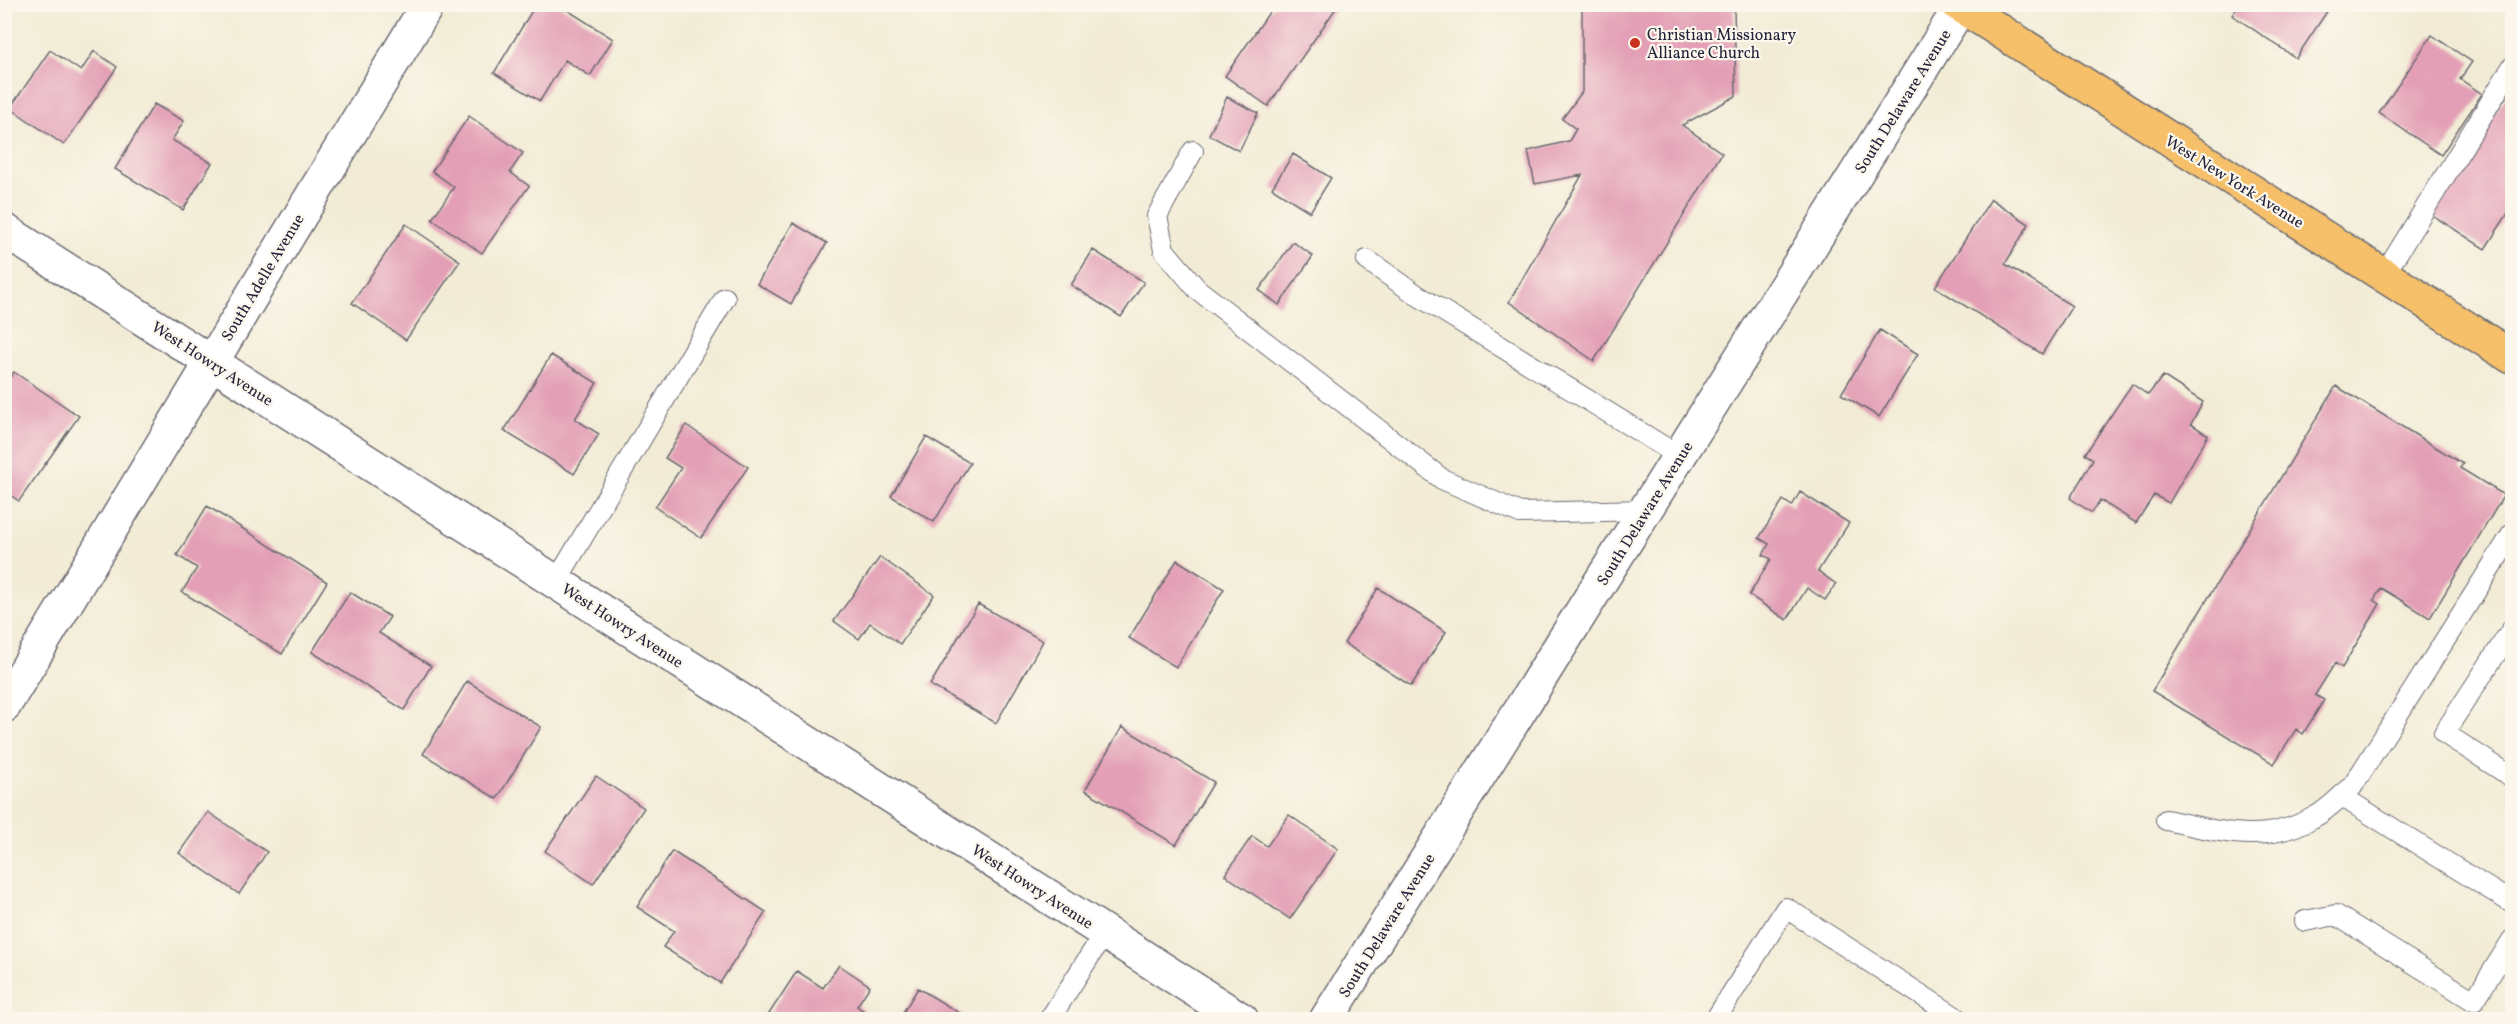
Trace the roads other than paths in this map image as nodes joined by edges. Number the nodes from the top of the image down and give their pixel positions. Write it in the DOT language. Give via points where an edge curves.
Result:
graph roads {
  1 [pos="428,4"];
  2 [pos="1960,5"];
  3 [pos="2512,67"];
  4 [pos="1193,152"];
  5 [pos="4,230"];
  6 [pos="1367,260"];
  7 [pos="2384,275"];
  8 [pos="725,298"];
  9 [pos="2512,357"];
  10 [pos="210,361"];
  11 [pos="1679,456"];
  12 [pos="1645,510"];
  13 [pos="2512,534"];
  14 [pos="556,582"];
  15 [pos="2512,629"];
  16 [pos="4,706"];
  17 [pos="2512,777"];
  18 [pos="2341,796"];
  19 [pos="2166,820"];
  20 [pos="2512,903"];
  21 [pos="2305,921"];
  22 [pos="1105,932"];
  23 [pos="2512,939"];
  24 [pos="1049,1020"];
  25 [pos="1242,1020"];
  26 [pos="1326,1020"];
  27 [pos="1715,1020"];
  28 [pos="1960,1020"];
  1 -- 10 [label="street, South Adelle Avenue"];
  2 -- 7 [label="main road, West New York Avenue"];
  2 -- 11 [label="street, South Delaware Avenue"];
  3 -- 7 [label="lane"];
  4 -- 12 [label="lane" via="1157,216 1164,250 1197,289 1442,479 1520,513"];
  5 -- 10 [label="street, West Howry Avenue"];
  6 -- 11 [label="lane" via="1417,295"];
  7 -- 9 [label="main road, West New York Avenue"];
  8 -- 14 [label="lane"];
  10 -- 14 [label="street, West Howry Avenue"];
  10 -- 16 [label="street, South Adelle Avenue"];
  11 -- 12 [label="street, South Delaware Avenue"];
  12 -- 26 [label="street, South Delaware Avenue"];
  13 -- 18 [label="lane" via="2352,787"];
  14 -- 22 [label="street, West Howry Avenue"];
  15 -- 17 [label="lane" via="2444,733"];
  18 -- 19 [label="lane" via="2316,816 2286,829 2246,836"];
  18 -- 20 [label="lane"];
  21 -- 23 [label="lane" via="2336,915 2474,1001"];
  22 -- 24 [label="lane"];
  22 -- 25 [label="street, West Howry Avenue"];
  27 -- 28 [label="lane" via="1786,908"];
}
